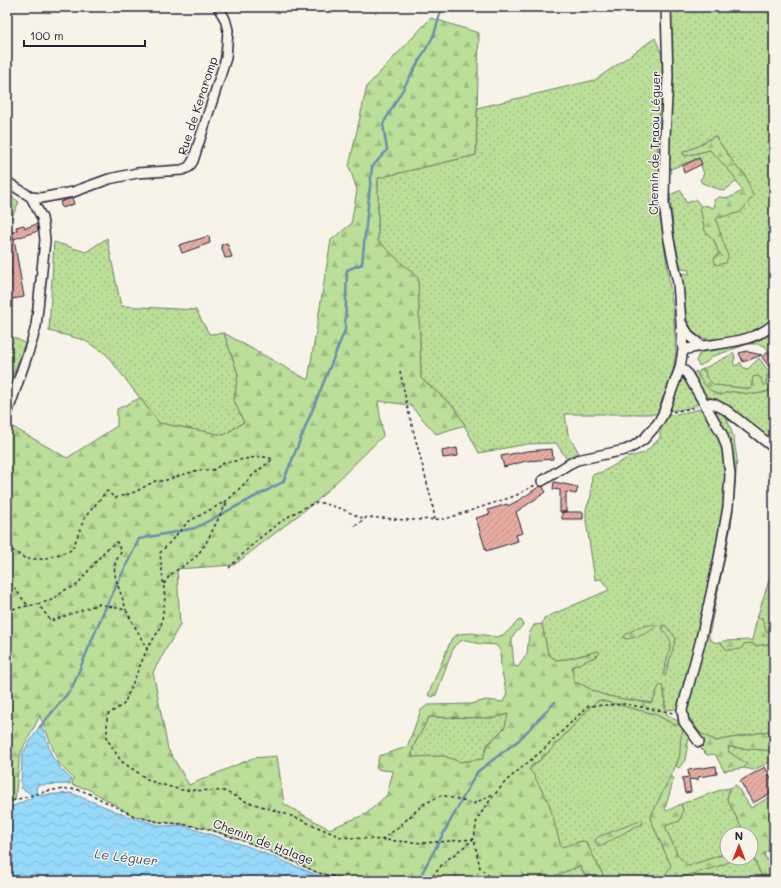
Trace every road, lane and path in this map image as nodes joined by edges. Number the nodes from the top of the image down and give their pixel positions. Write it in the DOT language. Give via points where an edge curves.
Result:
graph roads {
  1 [pos="218,7"];
  2 [pos="666,7"];
  3 [pos="7,182"];
  4 [pos="31,197"];
  5 [pos="681,323"];
  6 [pos="774,324"];
  7 [pos="702,346"];
  8 [pos="683,350"];
  9 [pos="680,368"];
  10 [pos="400,371"];
  11 [pos="705,403"];
  12 [pos="7,414"];
  13 [pos="663,414"];
  14 [pos="774,448"];
  15 [pos="542,481"];
  16 [pos="228,500"];
  17 [pos="364,519"];
  18 [pos="435,520"];
  19 [pos="355,526"];
  20 [pos="7,547"];
  21 [pos="229,568"];
  22 [pos="7,578"];
  23 [pos="164,584"];
  24 [pos="38,604"];
  25 [pos="28,606"];
  26 [pos="7,610"];
  27 [pos="126,610"];
  28 [pos="147,649"];
  29 [pos="682,714"];
  30 [pos="699,742"];
  31 [pos="495,793"];
  32 [pos="7,803"];
  33 [pos="474,839"];
  34 [pos="382,840"];
  35 [pos="433,877"];
  36 [pos="438,881"];
  37 [pos="493,881"];
  1 -- 4 [label="street, Rue de Keraromp" via="228,30 226,58 190,166 182,170 136,173 109,179 53,197"];
  2 -- 5 [label="street, Chemin de Traou Léguer" via="668,77 664,204 678,283"];
  3 -- 4 [label="street"];
  4 -- 12 [label="street" via="42,218 45,240 36,326"];
  5 -- 7 [label="street" via="690,337"];
  5 -- 8 [label="street, Chemin de Traou Léguer"];
  6 -- 7 [label="street" via="765,331 751,336"];
  7 -- 8 [label="street"];
  8 -- 9 [label="street, Chemin de Traou Léguer"];
  9 -- 11 [label="street" via="686,372"];
  9 -- 13 [label="street, Chemin de Traou Léguer"];
  10 -- 18 [label="path"];
  11 -- 13 [label="path"];
  11 -- 14 [label="street" via="726,410"];
  11 -- 29 [label="street" via="727,448 730,470 729,497 720,558"];
  13 -- 15 [label="street, Chemin de Traou Léguer" via="644,439 634,446 610,454 577,460"];
  15 -- 18 [label="path" via="515,496 459,515"];
  16 -- 20 [label="path" via="273,459 256,457 224,463 213,470 198,470 155,481 135,492 115,498 108,492 85,517 72,550 43,559 26,559"];
  16 -- 23 [label="path" via="196,557 170,575"];
  16 -- 23 [label="path" via="188,522 160,552"];
  17 -- 18 [label="path" via="372,516"];
  17 -- 19 [label="path"];
  17 -- 21 [label="path" via="319,502 310,505 265,533"];
  22 -- 25 [label="path"];
  23 -- 28 [label="path" via="161,627"];
  24 -- 25 [label="path"];
  24 -- 27 [label="path" via="51,621 98,604"];
  24 -- 27 [label="path" via="52,600 65,590 76,586 103,553 117,542 121,552 115,564 115,579"];
  25 -- 26 [label="path"];
  27 -- 28 [label="path"];
  28 -- 34 [label="path" via="124,704 107,715 107,739 121,760 150,782 180,790 224,791 341,837"];
  29 -- 30 [label="street" via="685,725"];
  29 -- 31 [label="path" via="625,704 588,706"];
  31 -- 33 [label="path" via="477,819"];
  31 -- 34 [label="path" via="473,804 442,795 424,804"];
  32 -- 35 [label="path, Chemin de Halage" via="39,793 75,789 134,816 204,828 250,843 318,873 362,881"];
  33 -- 34 [label="path" via="424,842"];
  33 -- 35 [label="path" via="443,863"];
  33 -- 37 [label="path" via="480,868"];
  35 -- 36 [label="path"];
}
